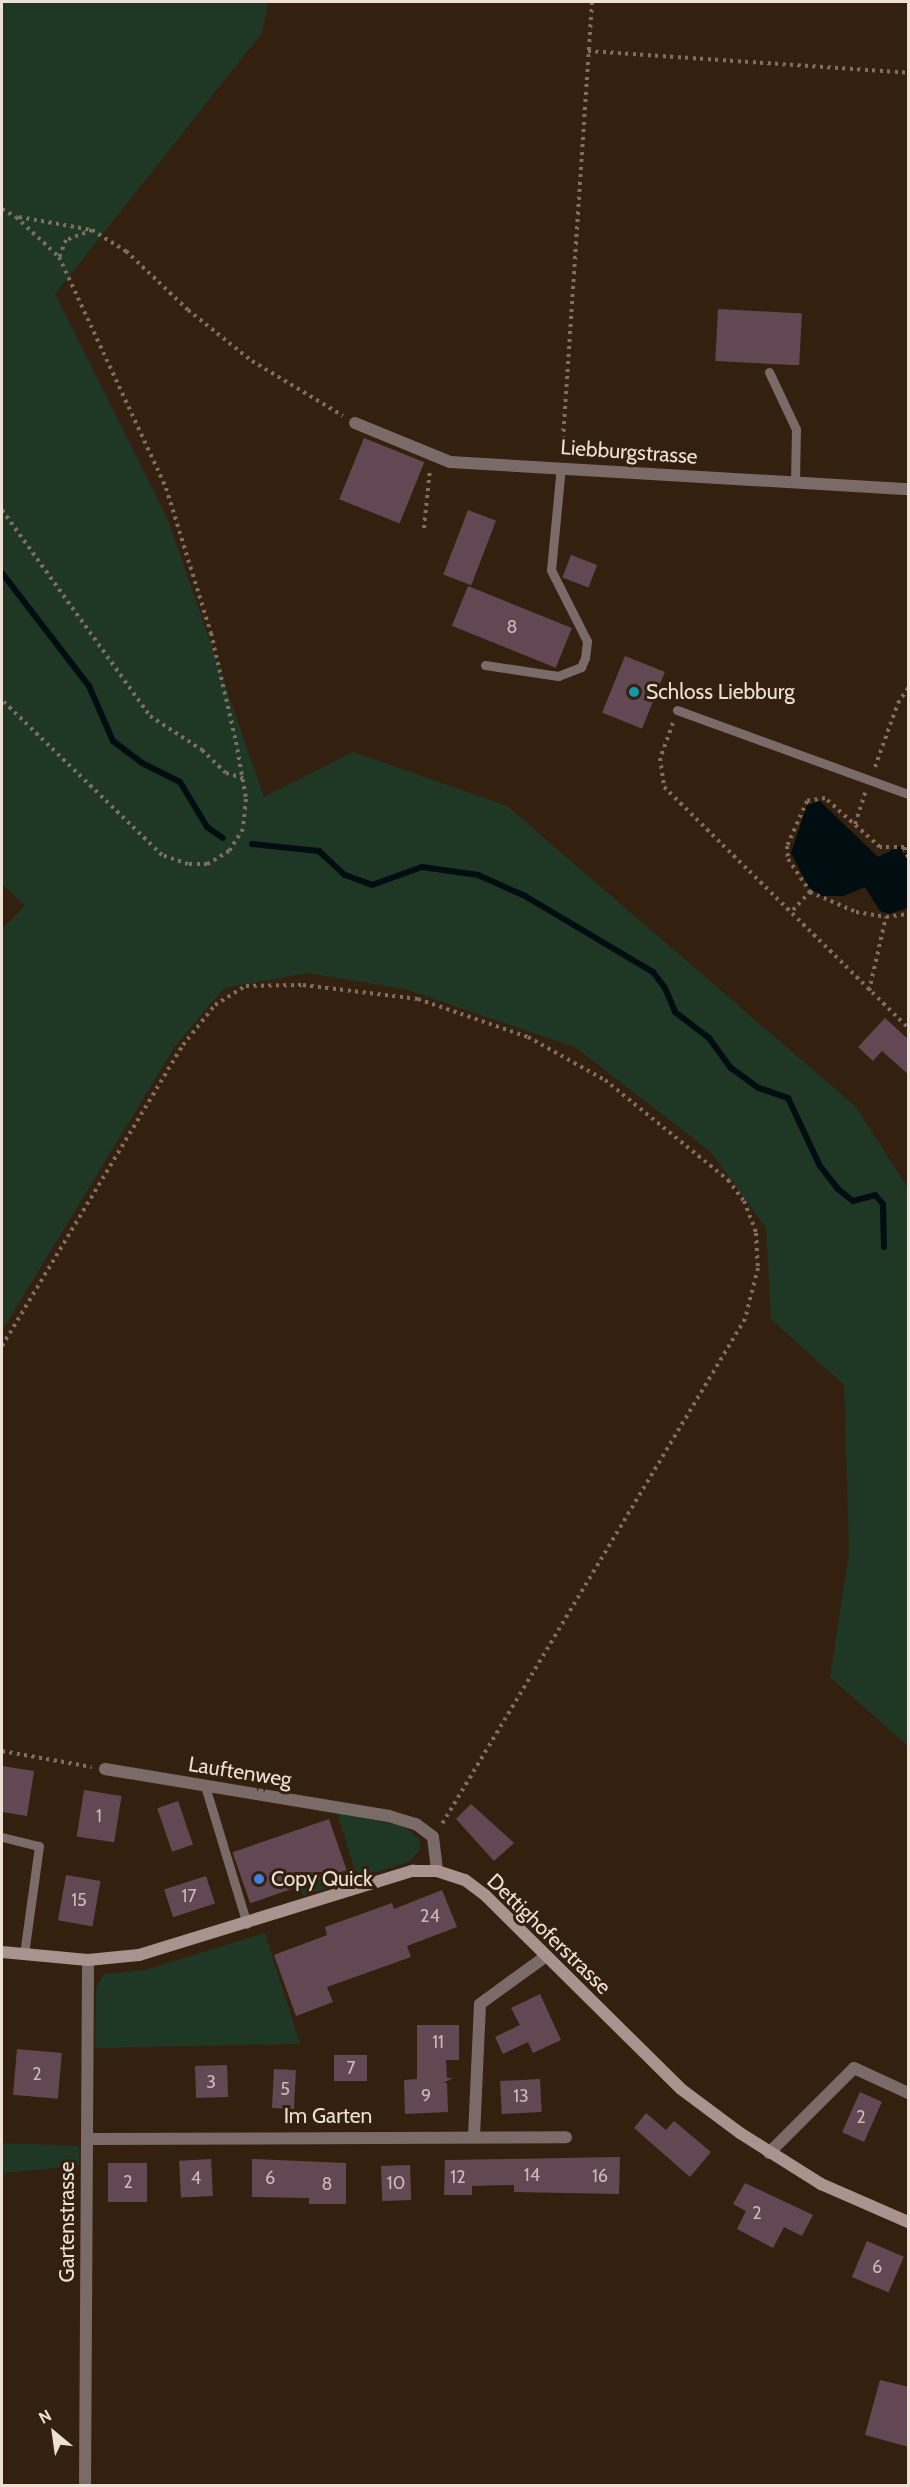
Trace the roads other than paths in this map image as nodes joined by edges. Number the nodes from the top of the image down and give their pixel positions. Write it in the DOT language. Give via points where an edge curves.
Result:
graph roads {
  1 [pos="769,372"];
  2 [pos="355,423"];
  3 [pos="561,467"];
  4 [pos="795,483"];
  5 [pos="909,489"];
  6 [pos="485,665"];
  7 [pos="677,710"];
  8 [pos="909,794"];
  9 [pos="105,1769"];
  10 [pos="205,1786"];
  11 [pos="2,1837"];
  12 [pos="437,1871"];
  13 [pos="247,1924"];
  14 [pos="2,1952"];
  15 [pos="24,1954"];
  16 [pos="546,1956"];
  17 [pos="88,1960"];
  18 [pos="909,2093"];
  19 [pos="474,2136"];
  20 [pos="566,2137"];
  21 [pos="90,2139"];
  22 [pos="769,2153"];
  23 [pos="909,2222"];
  24 [pos="85,2486"];
  1 -- 4 [label="lane" via="796,429"];
  2 -- 3 [label="street, Liebburgstrasse" via="431,457 501,466"];
  3 -- 4 [label="street, Liebburgstrasse"];
  3 -- 6 [label="lane" via="551,570 587,641 585,658 581,667 558,676"];
  4 -- 5 [label="street, Liebburgstrasse"];
  7 -- 8 [label="lane"];
  9 -- 10 [label="street, Lauftenweg"];
  10 -- 12 [label="street, Lauftenweg" via="389,1816 416,1824 433,1837"];
  10 -- 13 [label="lane"];
  11 -- 15 [label="lane" via="39,1846"];
  12 -- 13 [label="street, Dettighoferstrasse" via="413,1871"];
  12 -- 16 [label="street, Dettighoferstrasse" via="465,1880 485,1895"];
  13 -- 17 [label="street, Dettighoferstrasse" via="140,1956"];
  14 -- 15 [label="street, Dettighoferstrasse"];
  15 -- 17 [label="street, Dettighoferstrasse"];
  16 -- 19 [label="street" via="535,1968 485,1997 476,2012"];
  16 -- 22 [label="street, Dettighoferstrasse" via="681,2089"];
  17 -- 21 [label="street, Gartenstrasse"];
  18 -- 22 [label="street" via="854,2068"];
  19 -- 20 [label="street, Im Garten"];
  19 -- 21 [label="street, Im Garten"];
  21 -- 24 [label="street, Gartenstrasse"];
  22 -- 23 [label="street, Dettighoferstrasse" via="821,2184"];
}
